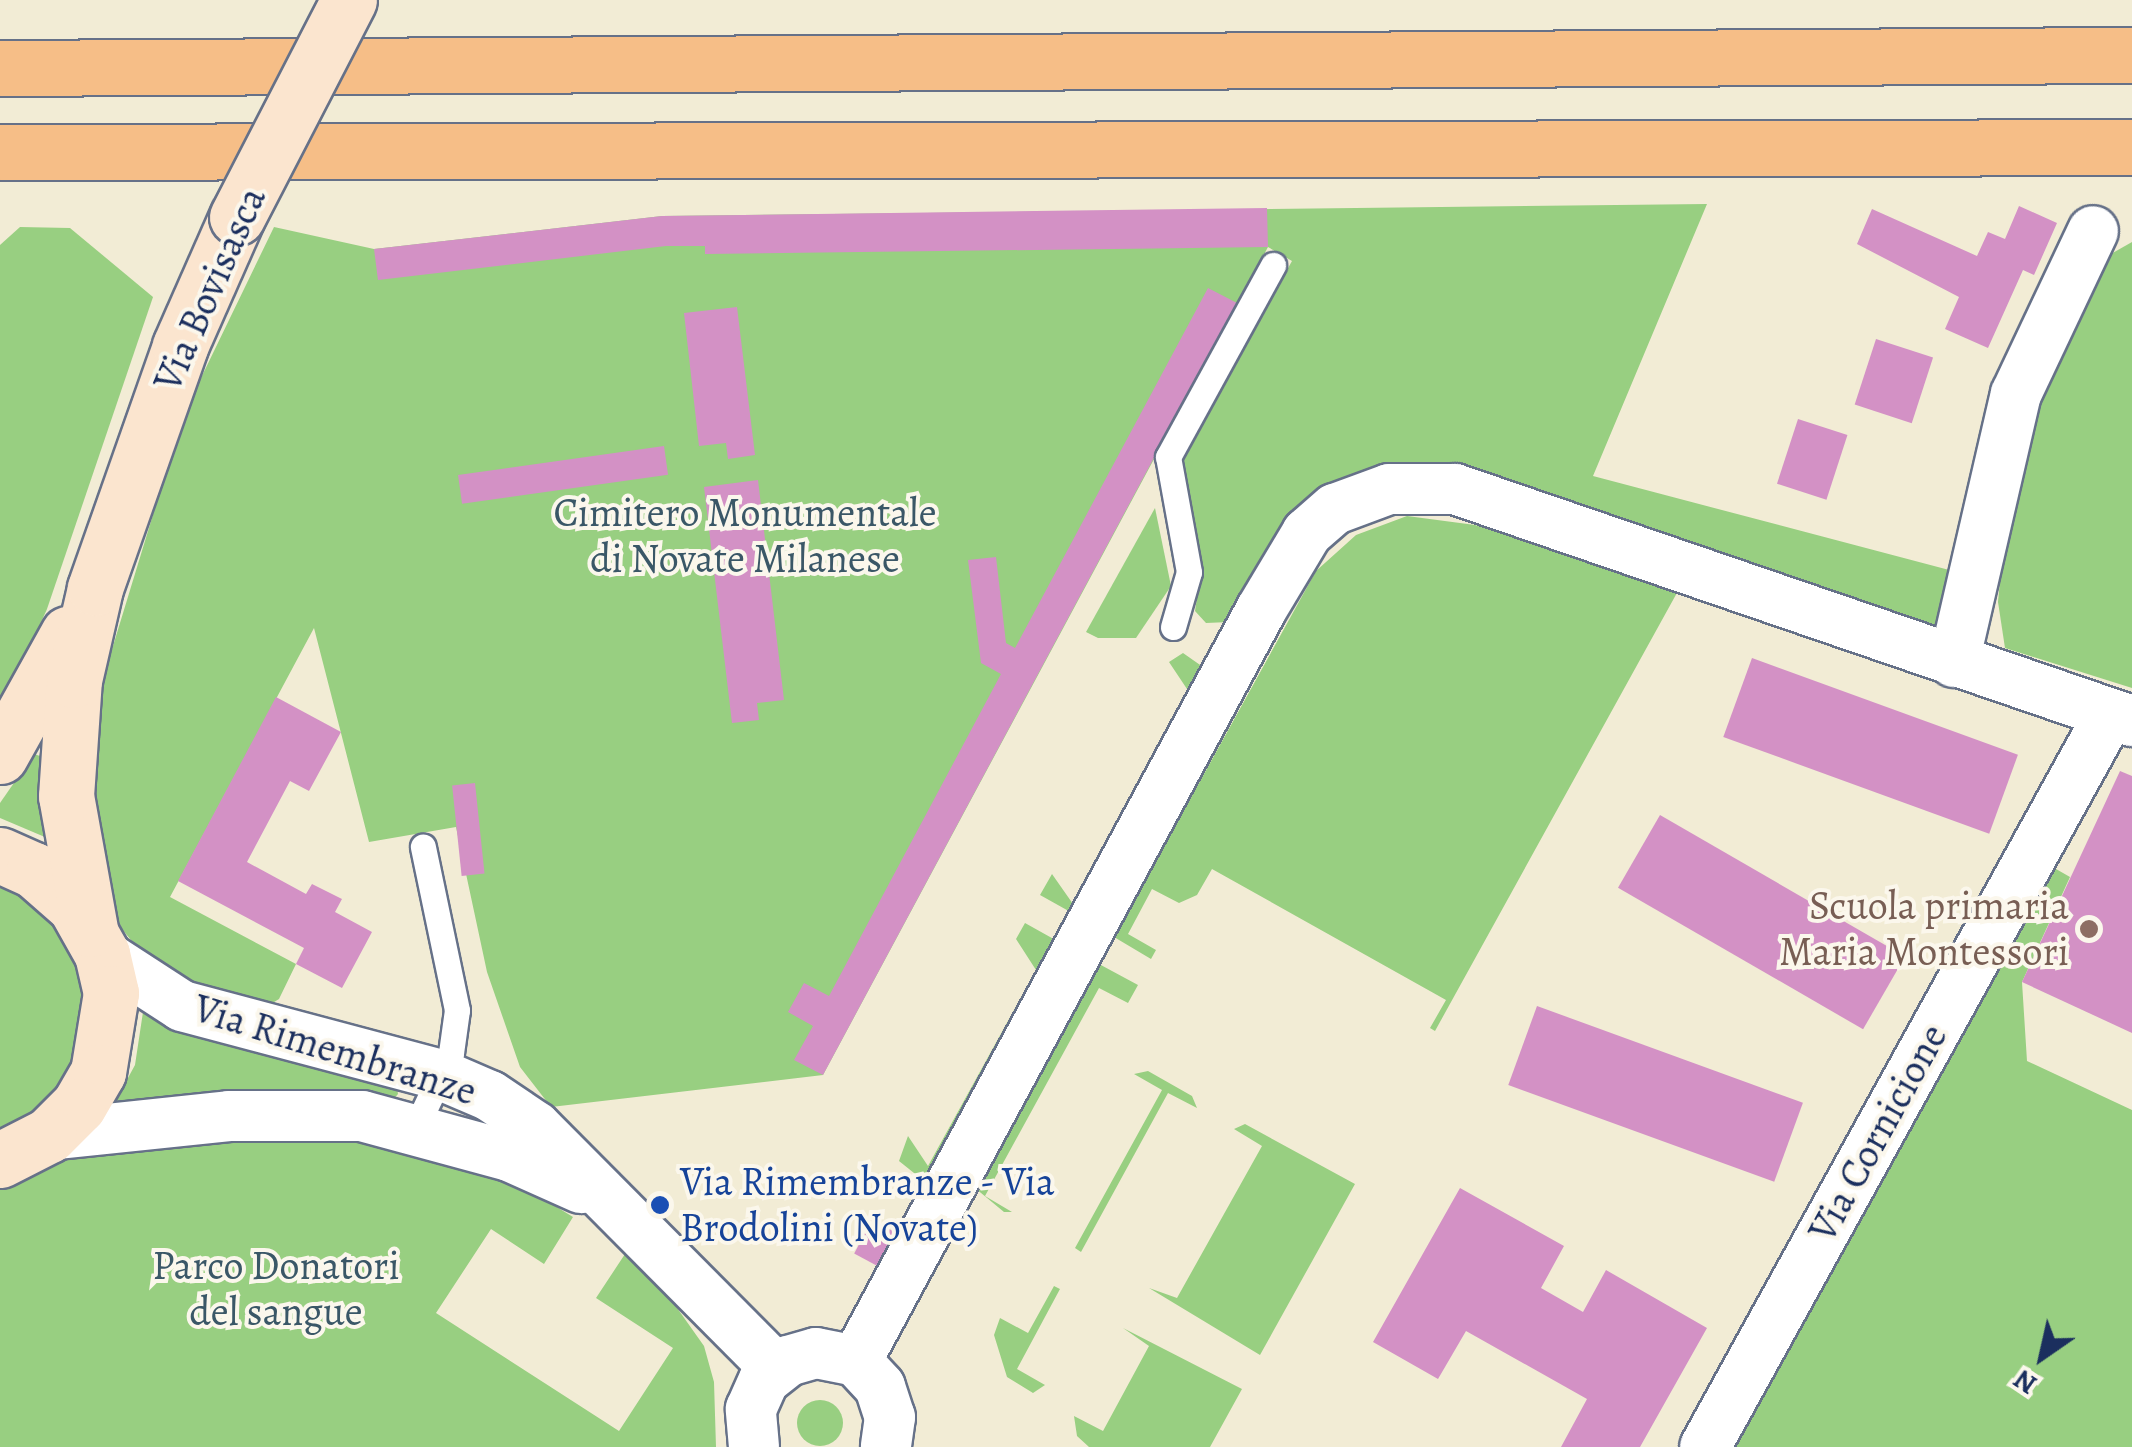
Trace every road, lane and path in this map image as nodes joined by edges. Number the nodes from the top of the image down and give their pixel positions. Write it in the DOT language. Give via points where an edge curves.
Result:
graph roads {
  1 [pos="350,0"];
  2 [pos="2132,55"];
  3 [pos="0,68"];
  4 [pos="2132,147"];
  5 [pos="0,152"];
  6 [pos="2093,230"];
  7 [pos="1273,265"];
  8 [pos="95,588"];
  9 [pos="1173,627"];
  10 [pos="1954,662"];
  11 [pos="2121,718"];
  12 [pos="0,756"];
  13 [pos="423,847"];
  14 [pos="0,856"];
  15 [pos="96,942"];
  16 [pos="441,1075"];
  17 [pos="416,1127"];
  18 [pos="49,1135"];
  19 [pos="0,1160"];
  20 [pos="602,1199"];
  21 [pos="856,1361"];
  22 [pos="776,1368"];
  23 [pos="754,1447"];
  24 [pos="886,1447"];
  25 [pos="1705,1447"];
  1 -- 8 [label="street, Via Bovisasca, bridge" via="180,346"];
  2 -- 3 [label="highway"];
  4 -- 5 [label="highway"];
  6 -- 10 [label="street" via="2016,394"];
  7 -- 9 [label="lane" via="1168,457 1189,572"];
  8 -- 12 [label="street, Via Bovisasca"];
  8 -- 15 [label="street, Via Bovisasca" via="66,753 71,847"];
  10 -- 11 [label="street"];
  10 -- 21 [label="street" via="1455,489 1388,489 1335,509 1307,533 1262,610"];
  11 -- 25 [label="street, Via Cornicione"];
  13 -- 16 [label="lane" via="457,1010"];
  14 -- 15 [label="street" via="56,887"];
  15 -- 16 [label="street, Via Rimembranze" via="148,988 217,1019"];
  15 -- 18 [label="street, Via Bovisasca" via="110,993 98,1072 78,1106"];
  16 -- 17 [label="lane"];
  16 -- 20 [label="street, Via Rimembranze" via="490,1096 536,1128"];
  17 -- 18 [label="street, Via Rimembranze" via="362,1116 285,1114"];
  17 -- 20 [label="street, Via Rimembranze" via="508,1156"];
  18 -- 19 [label="street"];
  20 -- 22 [label="street, Via Rimembranze"];
  21 -- 22 [label="street" via="816,1353"];
  21 -- 24 [label="street" via="886,1401"];
  22 -- 23 [label="street" via="751,1409"];
}
